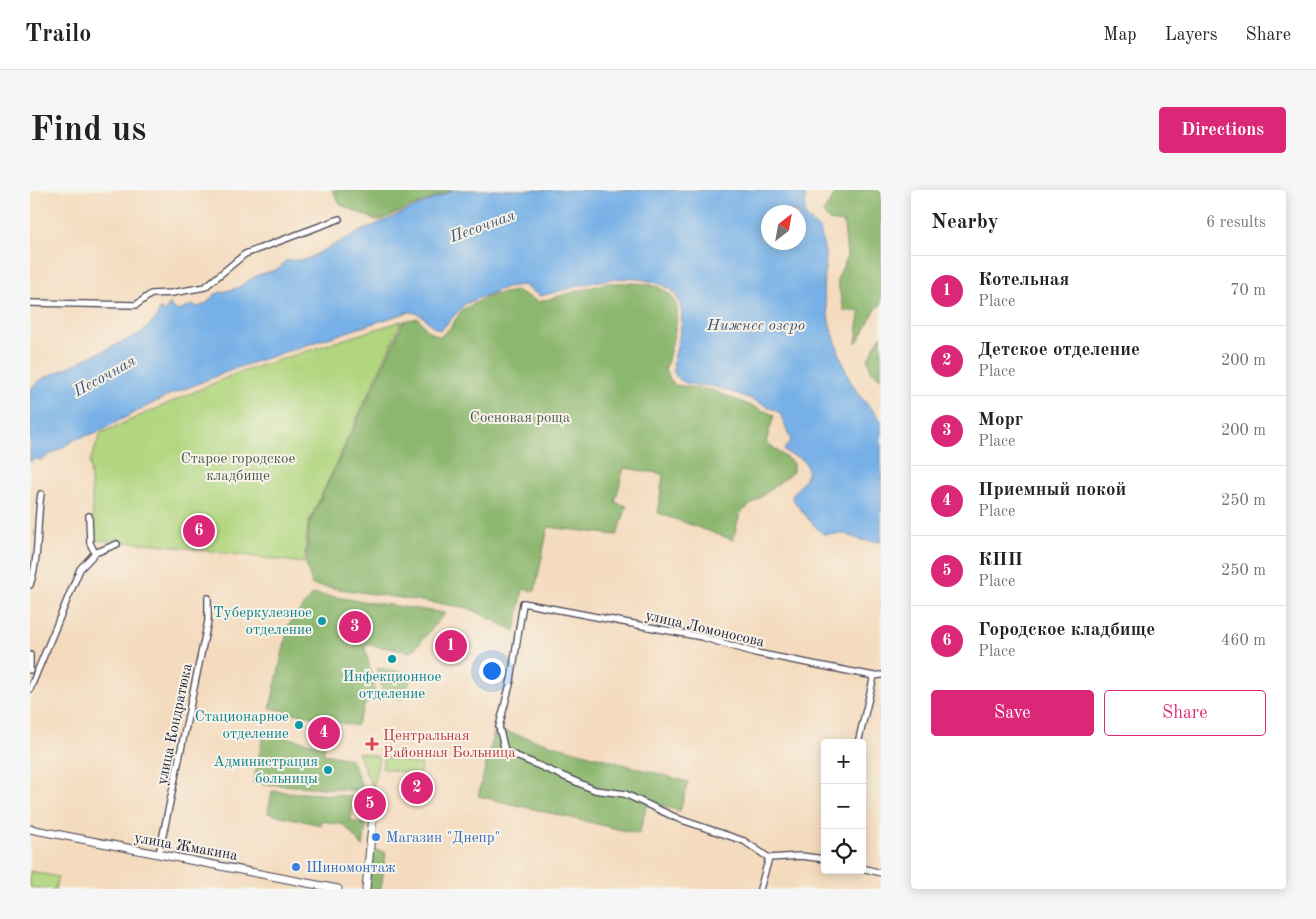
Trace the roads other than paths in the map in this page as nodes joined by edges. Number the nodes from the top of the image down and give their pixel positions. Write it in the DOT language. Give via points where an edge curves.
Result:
graph roads {
  1 [pos="339,219"];
  2 [pos="30,303"];
  3 [pos="41,494"];
  4 [pos="89,516"];
  5 [pos="117,544"];
  6 [pos="95,553"];
  7 [pos="30,585"];
  8 [pos="208,598"];
  9 [pos="30,655"];
  10 [pos="30,670"];
  11 [pos="878,676"];
  12 [pos="30,689"];
  13 [pos="859,739"];
  14 [pos="374,804"];
  15 [pos="30,829"];
  16 [pos="159,854"];
  17 [pos="821,854"];
  18 [pos="816,857"];
  19 [pos="769,858"];
  20 [pos="821,858"];
  21 [pos="866,869"];
  22 [pos="881,873"];
  23 [pos="338,889"];
  24 [pos="366,889"];
  25 [pos="760,889"];
  1 -- 2 [label="street" via="245,254 205,287 151,294 136,306"];
  3 -- 7 [label="street" via="39,546"];
  4 -- 6 [label="street" via="90,543"];
  5 -- 6 [label="street"];
  6 -- 12 [label="street" via="80,569"];
  8 -- 16 [label="street, улица Кондратюка" via="208,621"];
  9 -- 10 [label="street"];
  11 -- 13 [label="street"];
  11 -- 19 [label="street, улица Ломоносова" via="756,653 702,637 523,603 511,680 499,727 505,751 595,790 625,794 679,819 744,841"];
  14 -- 24 [label="street"];
  15 -- 16 [label="street, улица Жмакина"];
  16 -- 23 [label="street, улица Жмакина"];
  17 -- 18 [label="street"];
  18 -- 19 [label="street"];
  18 -- 20 [label="street"];
  19 -- 25 [label="street"];
  21 -- 22 [label="street"];
}
